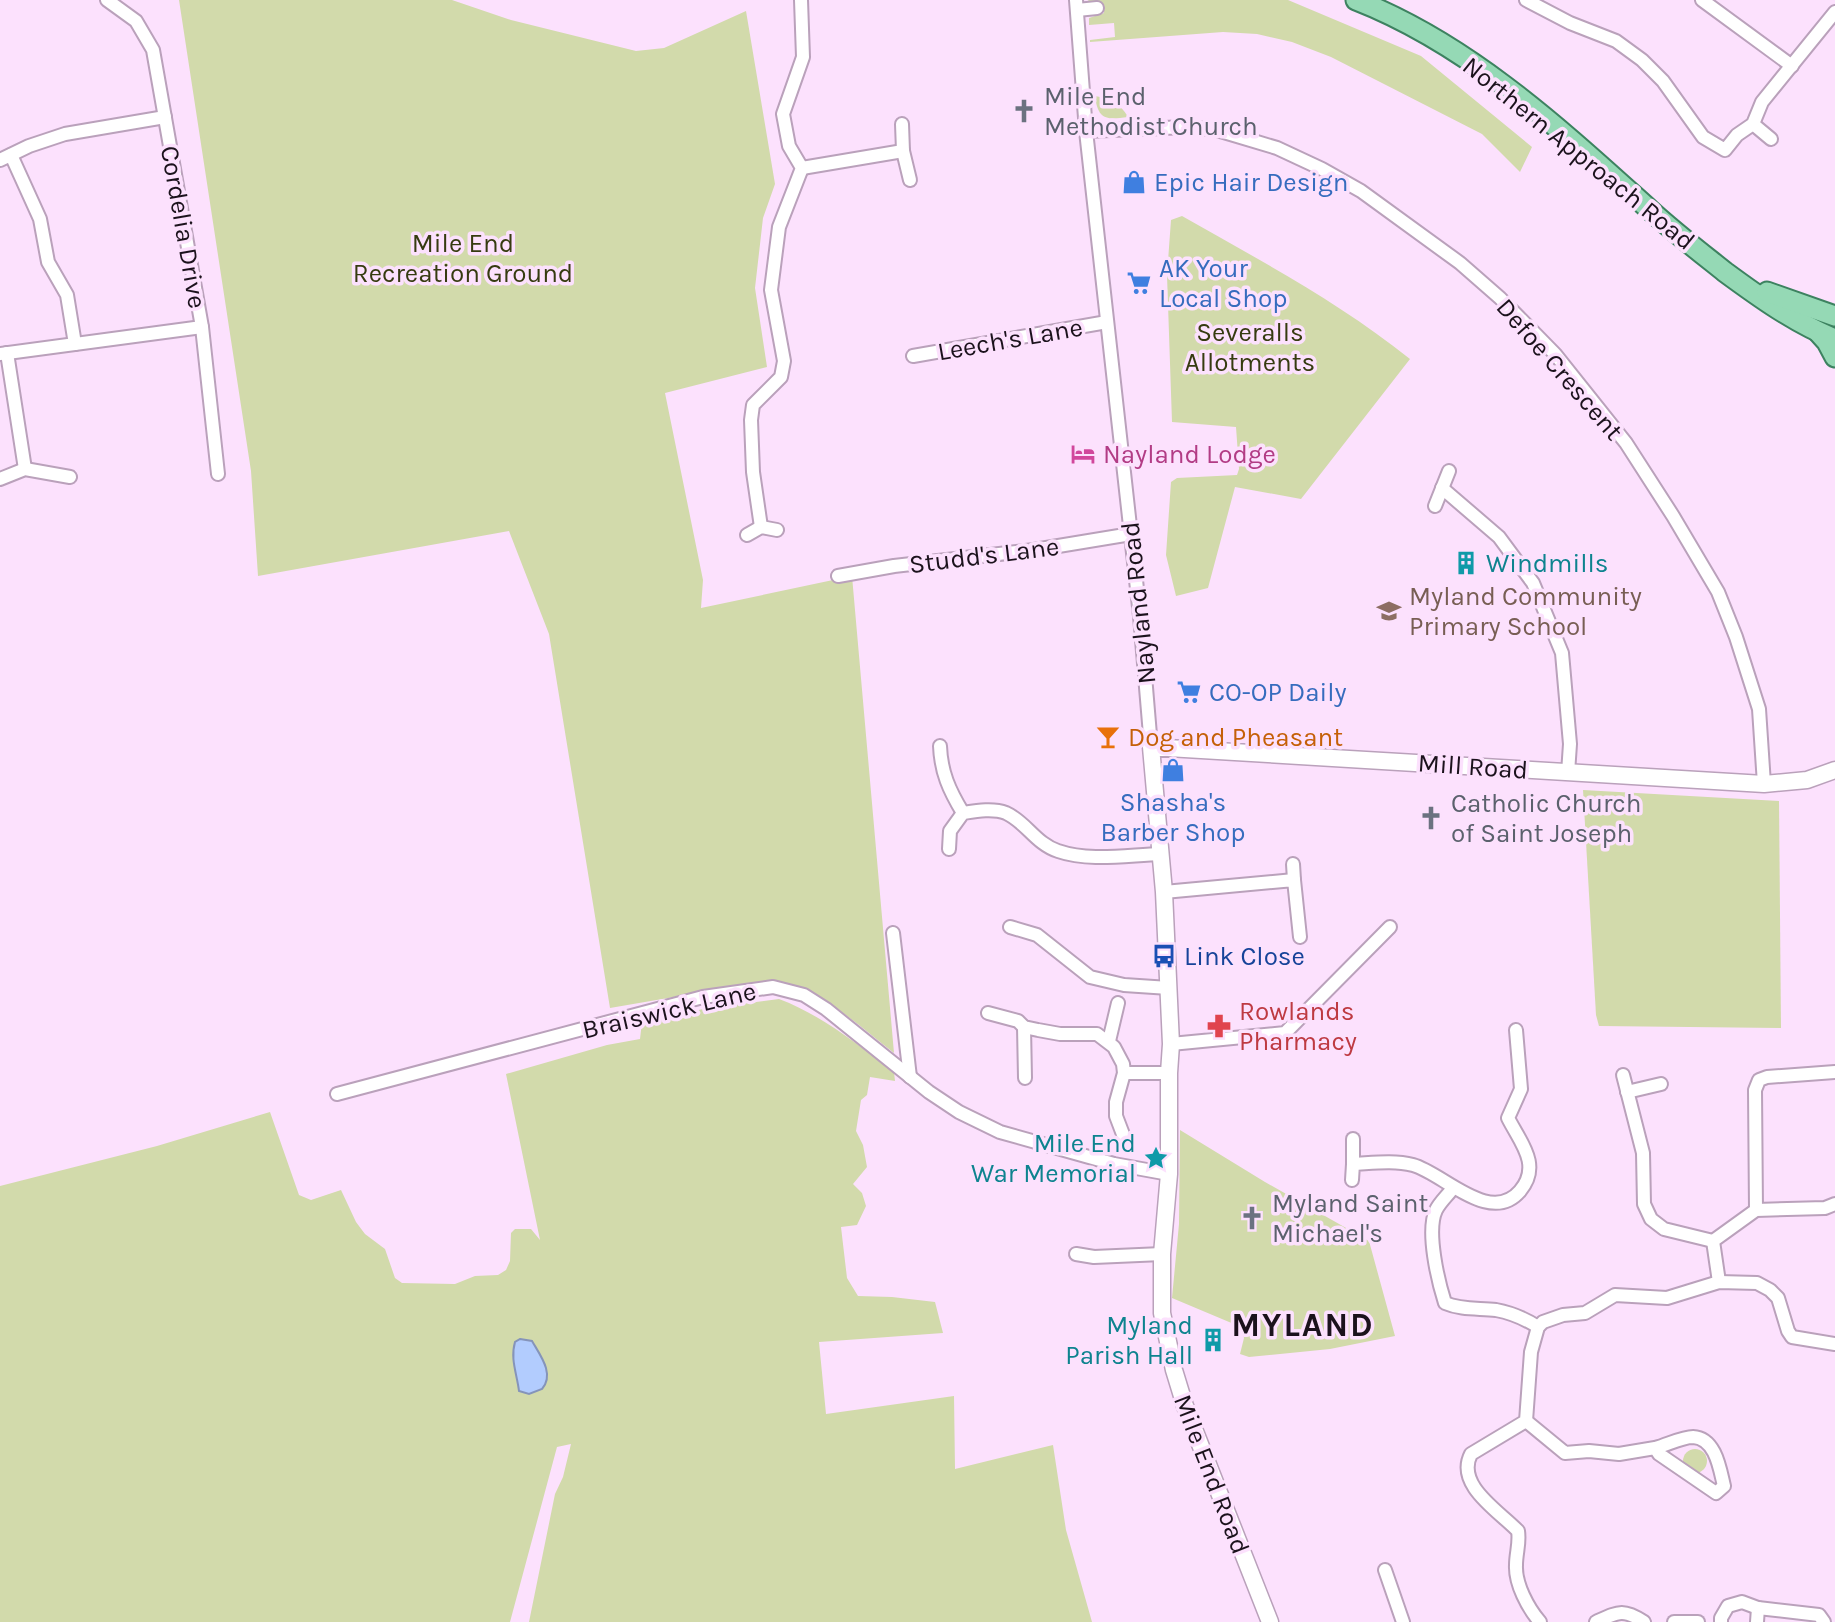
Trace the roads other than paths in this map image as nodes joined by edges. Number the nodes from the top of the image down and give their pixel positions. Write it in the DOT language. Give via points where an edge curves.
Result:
graph roads {
  1 [pos="107,0"];
  2 [pos="801,0"];
  3 [pos="1356,0"];
  4 [pos="1527,0"];
  5 [pos="1703,0"];
  6 [pos="1077,3"];
  7 [pos="1390,6"];
  8 [pos="1097,8"];
  9 [pos="1833,18"];
  10 [pos="1792,66"];
  11 [pos="165,117"];
  12 [pos="902,124"];
  13 [pos="1753,124"];
  14 [pos="1086,131"];
  15 [pos="1771,139"];
  16 [pos="903,151"];
  17 [pos="5,157"];
  18 [pos="802,168"];
  19 [pos="910,180"];
  20 [pos="1724,272"];
  21 [pos="1835,316"];
  22 [pos="1107,322"];
  23 [pos="202,327"];
  24 [pos="1826,335"];
  25 [pos="75,344"];
  26 [pos="4,354"];
  27 [pos="913,356"];
  28 [pos="1835,357"];
  29 [pos="25,469"];
  30 [pos="1449,471"];
  31 [pos="218,474"];
  32 [pos="70,477"];
  33 [pos="0,479"];
  34 [pos="1442,488"];
  35 [pos="1435,506"];
  36 [pos="761,527"];
  37 [pos="777,530"];
  38 [pos="1130,534"];
  39 [pos="747,535"];
  40 [pos="838,576"];
  41 [pos="940,746"];
  42 [pos="1151,747"];
  43 [pos="1835,770"];
  44 [pos="1568,773"];
  45 [pos="1764,784"];
  46 [pos="963,813"];
  47 [pos="949,849"];
  48 [pos="1161,854"];
  49 [pos="1293,864"];
  50 [pos="1294,880"];
  51 [pos="1164,892"];
  52 [pos="1010,927"];
  53 [pos="1390,927"];
  54 [pos="893,933"];
  55 [pos="1300,937"];
  56 [pos="1169,988"];
  57 [pos="1118,1003"];
  58 [pos="988,1013"];
  59 [pos="1024,1027"];
  60 [pos="1516,1030"];
  61 [pos="1109,1041"];
  62 [pos="1171,1044"];
  63 [pos="1835,1072"];
  64 [pos="1124,1073"];
  65 [pos="1169,1073"];
  66 [pos="1623,1075"];
  67 [pos="910,1077"];
  68 [pos="1025,1077"];
  69 [pos="1661,1084"];
  70 [pos="1627,1092"];
  71 [pos="337,1094"];
  72 [pos="1124,1137"];
  73 [pos="1353,1139"];
  74 [pos="1353,1164"];
  75 [pos="1169,1174"];
  76 [pos="1352,1180"];
  77 [pos="1453,1188"];
  78 [pos="1166,1197"];
  79 [pos="1835,1204"];
  80 [pos="1756,1210"];
  81 [pos="1713,1241"];
  82 [pos="1076,1254"];
  83 [pos="1162,1254"];
  84 [pos="1720,1282"];
  85 [pos="1538,1327"];
  86 [pos="1835,1344"];
  87 [pos="1526,1421"];
  88 [pos="1655,1448"];
  89 [pos="1385,1570"];
  90 [pos="1758,1608"];
  91 [pos="1269,1622"];
  92 [pos="1403,1622"];
  93 [pos="1540,1622"];
  94 [pos="1596,1622"];
  95 [pos="1644,1622"];
  96 [pos="1674,1622"];
  97 [pos="1698,1622"];
  98 [pos="1721,1622"];
  99 [pos="1757,1622"];
  100 [pos="1824,1622"];
  1 -- 11 [label="street, Cordelia Drive" via="130,15 148,39"];
  2 -- 18 [label="street" via="803,57 783,114 789,146"];
  3 -- 7 [label="main road, Northern Approach Road"];
  4 -- 13 [label="street" via="1616,41 1642,60 1703,137 1725,150"];
  5 -- 10 [label="street"];
  6 -- 8 [label="street, Nayland Road"];
  6 -- 14 [label="street, Nayland Road"];
  7 -- 20 [label="main road, Northern Approach Road" via="1509,88"];
  9 -- 10 [label="street"];
  10 -- 13 [label="street" via="1762,102"];
  11 -- 17 [label="street" via="65,134"];
  11 -- 23 [label="street, Cordelia Drive"];
  12 -- 16 [label="street"];
  13 -- 15 [label="street"];
  14 -- 22 [label="street, Nayland Road"];
  14 -- 45 [label="street, Defoe Crescent" via="1188,127 1217,130 1277,148 1361,191 1500,298 1555,355 1626,443 1718,592 1759,709"];
  16 -- 18 [label="street"];
  16 -- 19 [label="street"];
  17 -- 25 [label="street" via="40,219 48,262 67,295"];
  18 -- 36 [label="street" via="779,227 771,290 784,361 781,377 753,405 751,420 752,472"];
  20 -- 21 [label="main road, Northern Approach Road"];
  20 -- 24 [label="main road, Northern Approach Road" via="1762,300"];
  22 -- 27 [label="street, Leech's Lane"];
  22 -- 38 [label="street, Nayland Road"];
  23 -- 25 [label="street"];
  23 -- 31 [label="street, Cordelia Drive"];
  24 -- 28 [label="main road, Northern Approach Road"];
  25 -- 26 [label="street"];
  26 -- 29 [label="street"];
  29 -- 32 [label="street"];
  29 -- 33 [label="street"];
  30 -- 34 [label="street"];
  34 -- 35 [label="street"];
  34 -- 44 [label="street" via="1499,537 1534,583 1562,653"];
  36 -- 37 [label="street"];
  36 -- 39 [label="street"];
  38 -- 40 [label="street, Studd's Lane"];
  38 -- 42 [label="street, Nayland Road"];
  41 -- 46 [label="street" via="948,788"];
  42 -- 44 [label="street, Mill Road"];
  42 -- 48 [label="street, Nayland Road"];
  43 -- 45 [label="street, Mill Road" via="1807,780"];
  44 -- 45 [label="street, Mill Road"];
  46 -- 47 [label="street" via="950,831"];
  46 -- 48 [label="street" via="1006,813 1040,843 1085,858"];
  48 -- 51 [label="street, Nayland Road"];
  49 -- 50 [label="street"];
  50 -- 51 [label="street"];
  50 -- 55 [label="street"];
  51 -- 56 [label="street, Nayland Road"];
  52 -- 56 [label="street" via="1037,935 1090,977"];
  53 -- 62 [label="street" via="1284,1032"];
  54 -- 67 [label="street"];
  56 -- 62 [label="street, Nayland Road"];
  57 -- 61 [label="street"];
  58 -- 59 [label="street"];
  59 -- 61 [label="street" via="1060,1034 1097,1034"];
  59 -- 68 [label="street"];
  60 -- 77 [label="street" via="1521,1089 1508,1118 1527,1149 1527,1182 1517,1195 1490,1203"];
  61 -- 64 [label="street"];
  62 -- 65 [label="street, Nayland Road"];
  63 -- 80 [label="street" via="1759,1080 1755,1090"];
  64 -- 65 [label="street"];
  64 -- 72 [label="street" via="1116,1116"];
  65 -- 75 [label="street, Nayland Road"];
  66 -- 70 [label="street"];
  67 -- 71 [label="street, Braiswick Lane" via="826,1009 804,995 773,987 703,997"];
  67 -- 75 [label="street, Braiswick Lane" via="959,1112 1000,1132 1114,1164"];
  69 -- 70 [label="street"];
  70 -- 81 [label="street" via="1643,1153 1644,1204 1651,1219 1664,1229"];
  73 -- 74 [label="street"];
  74 -- 76 [label="street"];
  74 -- 77 [label="street" via="1416,1166"];
  75 -- 78 [label="street, Nayland Road"];
  77 -- 85 [label="street" via="1437,1208 1432,1225 1446,1303 1497,1310"];
  78 -- 83 [label="street, Mile End Road"];
  79 -- 80 [label="street"];
  80 -- 81 [label="street"];
  81 -- 84 [label="street"];
  82 -- 83 [label="street"];
  83 -- 91 [label="street, Mile End Road" via="1162,1313 1174,1370"];
  84 -- 85 [label="street" via="1667,1298 1615,1295 1585,1313 1563,1315"];
  84 -- 86 [label="street" via="1757,1283 1770,1290 1792,1337"];
  85 -- 87 [label="street" via="1531,1352"];
  87 -- 88 [label="street" via="1565,1452 1619,1454"];
  87 -- 93 [label="street" via="1471,1454 1467,1463 1475,1490 1518,1531 1516,1574"];
  88 -- 88 [label="street" via="1716,1493 1724,1486 1716,1453 1699,1438"];
  89 -- 92 [label="street"];
  90 -- 98 [label="street" via="1742,1602 1728,1606"];
  90 -- 99 [label="street"];
  90 -- 100 [label="street" via="1819,1615"];
  94 -- 95 [label="street" via="1626,1612"];
  96 -- 97 [label="street"];
}
